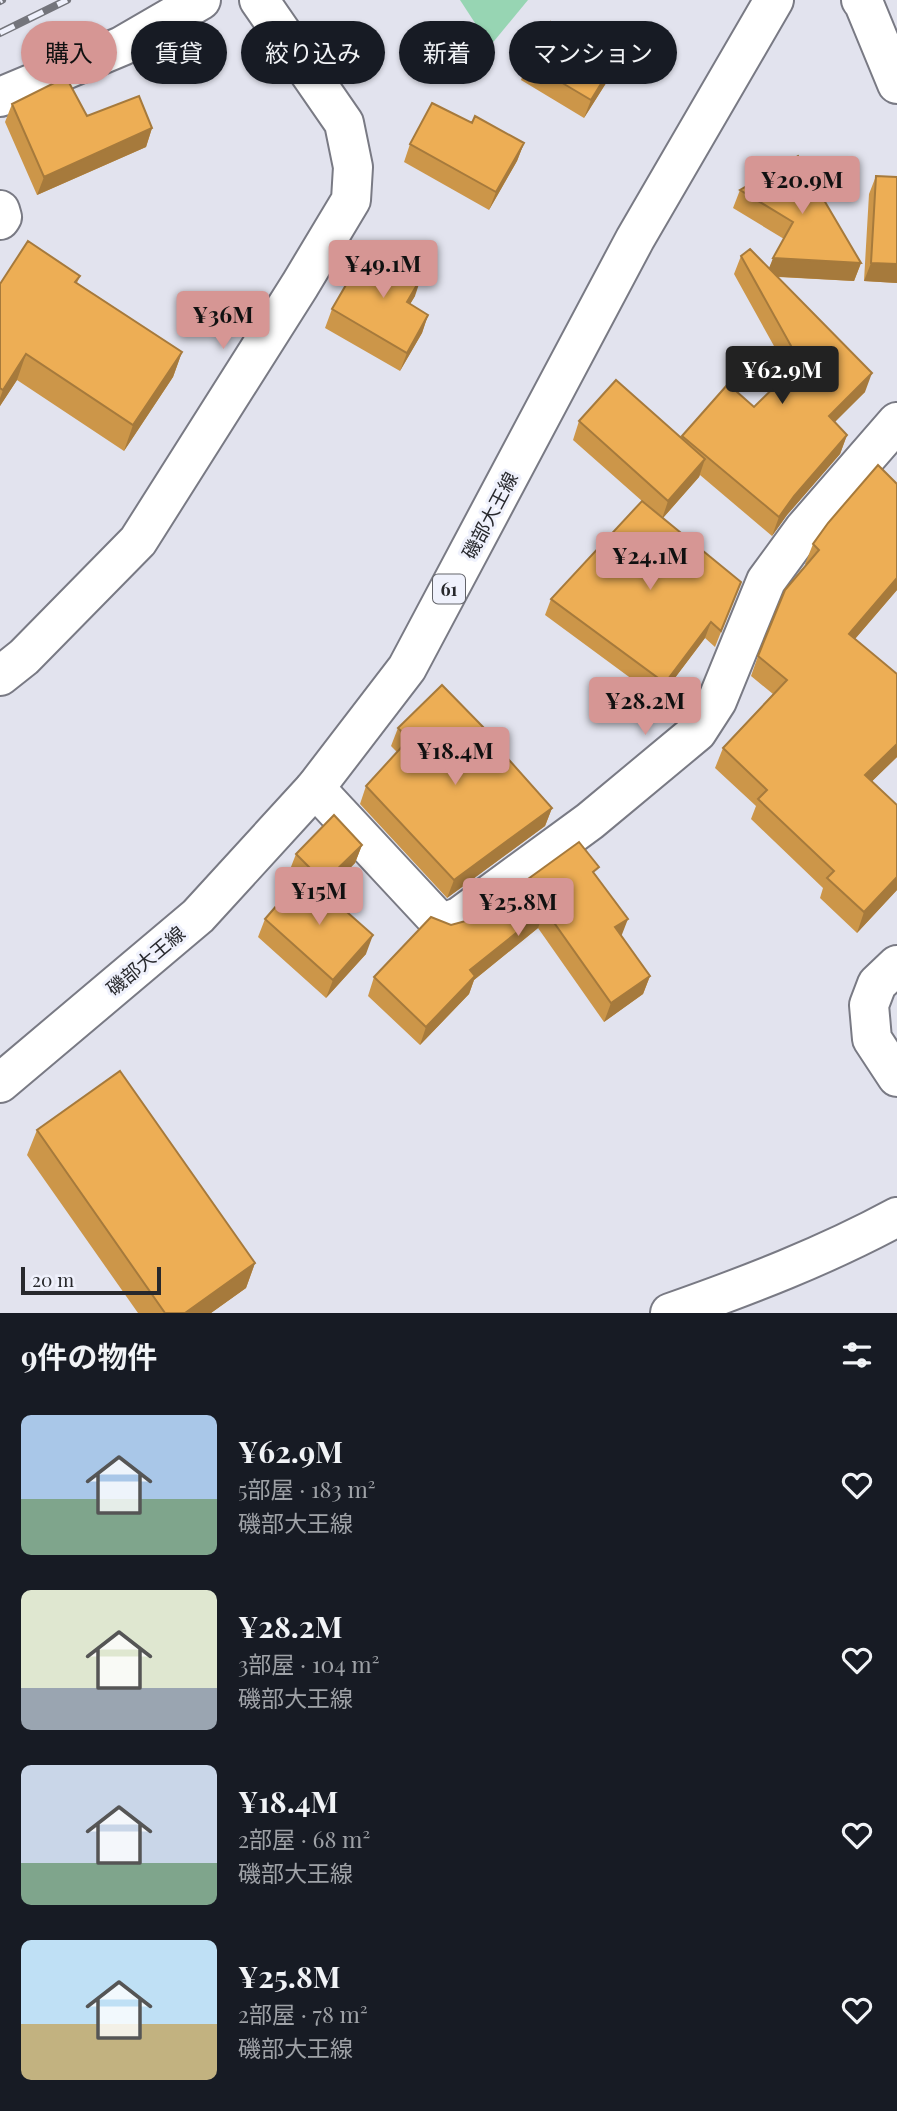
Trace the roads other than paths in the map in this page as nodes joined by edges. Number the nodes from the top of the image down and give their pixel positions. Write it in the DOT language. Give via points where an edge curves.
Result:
graph roads {
  1 [pos="201,0"];
  2 [pos="259,0"];
  3 [pos="774,0"];
  4 [pos="861,0"];
  5 [pos="897,84"];
  6 [pos="0,97"];
  7 [pos="0,210"];
  8 [pos="0,220"];
  9 [pos="897,422"];
  10 [pos="0,676"];
  11 [pos="315,788"];
  12 [pos="897,965"];
  13 [pos="897,1077"];
  14 [pos="0,1083"];
  15 [pos="897,1217"];
  16 [pos="670,1313"];
  1 -- 6 [label="street" via="122,46"];
  2 -- 10 [label="street" via="344,123 353,167 351,200 138,541"];
  3 -- 11 [label="street, 磯部大王線 / 61" via="635,239 407,667"];
  4 -- 5 [label="street"];
  7 -- 8 [label="street"];
  9 -- 11 [label="street" via="804,529 766,582 717,701 697,732 590,821 459,917 445,922 435,918"];
  11 -- 14 [label="street, 磯部大王線 / 61" via="198,916"];
  12 -- 13 [label="street" via="877,984 869,1004 872,1040"];
  15 -- 16 [label="street" via="849,1242"];
}
